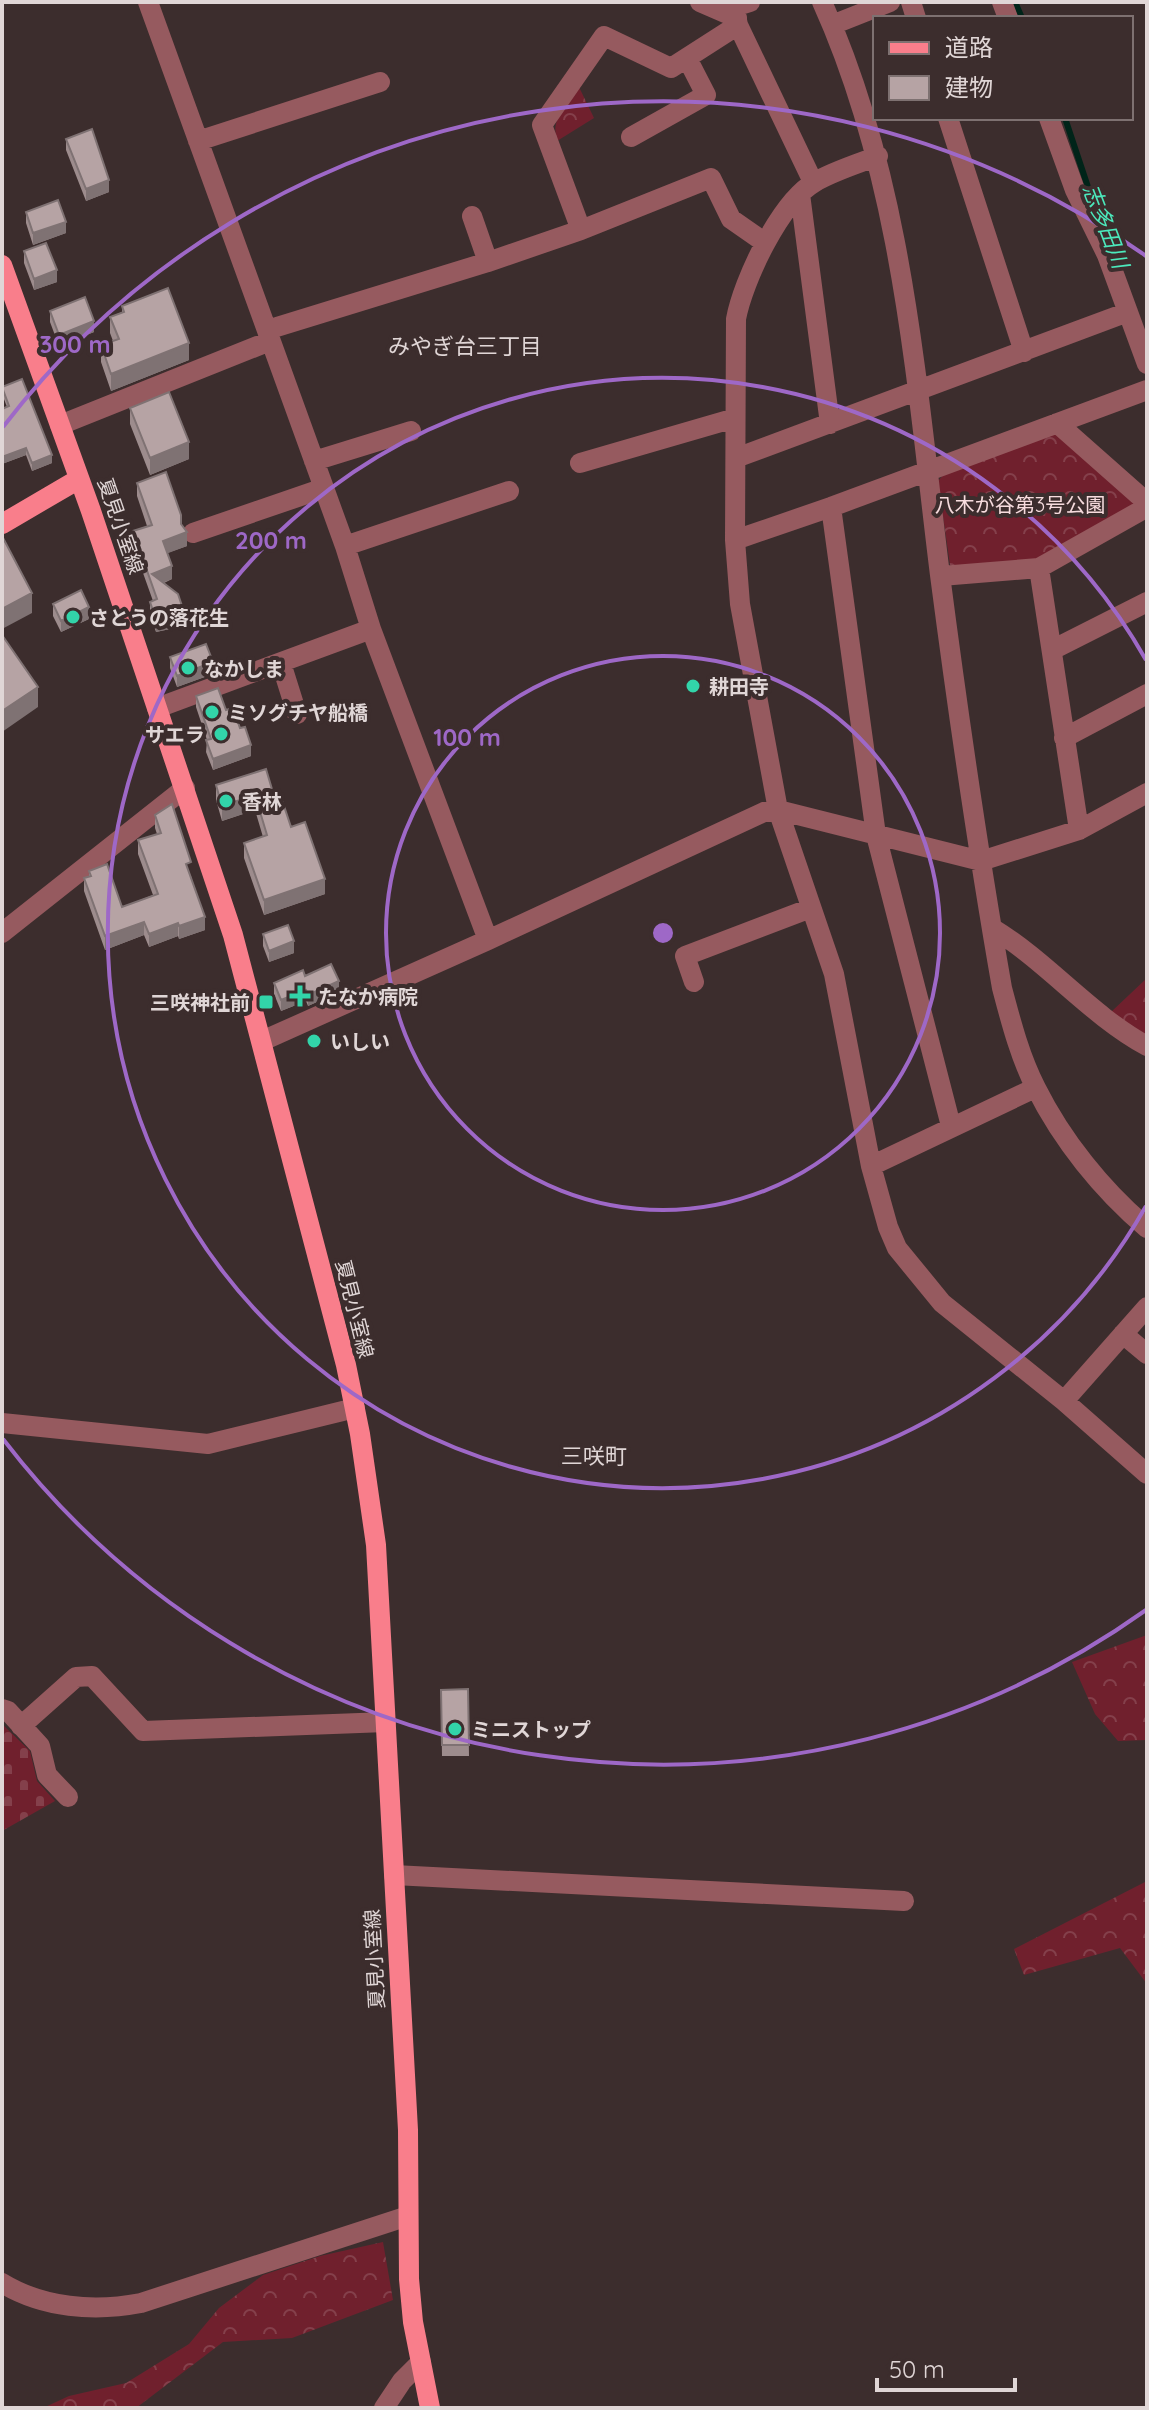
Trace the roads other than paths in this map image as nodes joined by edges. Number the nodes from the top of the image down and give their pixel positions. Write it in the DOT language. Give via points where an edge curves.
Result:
graph roads {
  1 [pos="148,2"];
  2 [pos="700,2"];
  3 [pos="750,2"];
  4 [pos="822,2"];
  5 [pos="890,2"];
  6 [pos="738,22"];
  7 [pos="832,25"];
  8 [pos="687,58"];
  9 [pos="380,82"];
  10 [pos="949,120"];
  11 [pos="1050,120"];
  12 [pos="631,137"];
  13 [pos="198,141"];
  14 [pos="878,156"];
  15 [pos="807,188"];
  16 [pos="472,216"];
  17 [pos="581,230"];
  18 [pos="764,242"];
  19 [pos="488,262"];
  20 [pos="2,265"];
  21 [pos="1128,312"];
  22 [pos="268,336"];
  23 [pos="1024,352"];
  24 [pos="1147,364"];
  25 [pos="1147,390"];
  26 [pos="918,392"];
  27 [pos="735,418"];
  28 [pos="1057,423"];
  29 [pos="830,424"];
  30 [pos="60,425"];
  31 [pos="411,431"];
  32 [pos="736,458"];
  33 [pos="314,461"];
  34 [pos="580,463"];
  35 [pos="929,471"];
  36 [pos="79,479"];
  37 [pos="324,488"];
  38 [pos="509,491"];
  39 [pos="831,507"];
  40 [pos="2,524"];
  41 [pos="193,533"];
  42 [pos="735,540"];
  43 [pos="345,546"];
  44 [pos="1039,568"];
  45 [pos="941,576"];
  46 [pos="1147,602"];
  47 [pos="371,629"];
  48 [pos="1052,650"];
  49 [pos="281,663"];
  50 [pos="1147,694"];
  51 [pos="157,708"];
  52 [pos="297,714"];
  53 [pos="1064,738"];
  54 [pos="185,788"];
  55 [pos="1147,793"];
  56 [pos="778,810"];
  57 [pos="1079,830"];
  58 [pos="876,835"];
  59 [pos="981,861"];
  60 [pos="811,908"];
  61 [pos="992,928"];
  62 [pos="2,933"];
  63 [pos="488,940"];
  64 [pos="694,982"];
  65 [pos="262,1041"];
  66 [pos="1147,1046"];
  67 [pos="1035,1088"];
  68 [pos="951,1126"];
  69 [pos="871,1166"];
  70 [pos="1147,1228"];
  71 [pos="1147,1307"];
  72 [pos="1123,1334"];
  73 [pos="1147,1354"];
  74 [pos="1064,1401"];
  75 [pos="355,1408"];
  76 [pos="2,1423"];
  77 [pos="1147,1474"];
  78 [pos="2,1709"];
  79 [pos="386,1722"];
  80 [pos="21,1726"];
  81 [pos="68,1797"];
  82 [pos="394,1875"];
  83 [pos="904,1901"];
  84 [pos="408,2216"];
  85 [pos="2,2283"];
  86 [pos="421,2362"];
  87 [pos="384,2408"];
  88 [pos="430,2408"];
  1 -- 13 [label="street"];
  2 -- 6 [label="street"];
  3 -- 6 [label="street" via="734,7"];
  4 -- 7 [label="street"];
  5 -- 7 [label="street"];
  6 -- 8 [label="street"];
  6 -- 15 [label="street"];
  7 -- 14 [label="street"];
  8 -- 12 [label="street" via="706,95"];
  8 -- 17 [label="street" via="671,68 604,36 542,125"];
  9 -- 13 [label="street"];
  10 -- 23 [label="street"];
  11 -- 21 [label="street"];
  13 -- 22 [label="street"];
  14 -- 15 [label="street"];
  14 -- 26 [label="street"];
  15 -- 18 [label="street"];
  15 -- 29 [label="street"];
  16 -- 19 [label="street"];
  17 -- 18 [label="street" via="711,178 731,219"];
  17 -- 19 [label="street"];
  18 -- 27 [label="street" via="736,319"];
  19 -- 22 [label="street"];
  20 -- 30 [label="main road, 夏見小室線"];
  21 -- 23 [label="street"];
  21 -- 24 [label="street"];
  22 -- 30 [label="street"];
  22 -- 33 [label="street"];
  23 -- 26 [label="street"];
  25 -- 28 [label="street"];
  26 -- 29 [label="street"];
  26 -- 35 [label="street"];
  27 -- 32 [label="street"];
  27 -- 34 [label="street"];
  28 -- 35 [label="street"];
  28 -- 44 [label="street" via="1143,499 1142,510"];
  29 -- 32 [label="street"];
  30 -- 36 [label="main road, 夏見小室線"];
  31 -- 33 [label="street"];
  32 -- 42 [label="street"];
  33 -- 37 [label="street"];
  35 -- 39 [label="street"];
  35 -- 45 [label="street"];
  36 -- 40 [label="main road"];
  36 -- 51 [label="main road, 夏見小室線"];
  37 -- 41 [label="street"];
  37 -- 43 [label="street"];
  38 -- 43 [label="street"];
  39 -- 42 [label="street"];
  39 -- 58 [label="street"];
  42 -- 56 [label="street" via="740,604"];
  43 -- 47 [label="street"];
  44 -- 45 [label="street"];
  44 -- 48 [label="street"];
  45 -- 59 [label="street"];
  46 -- 48 [label="street"];
  47 -- 49 [label="street"];
  47 -- 63 [label="street"];
  48 -- 53 [label="street"];
  49 -- 51 [label="street"];
  49 -- 52 [label="street"];
  50 -- 53 [label="street"];
  51 -- 54 [label="main road, 夏見小室線"];
  53 -- 57 [label="street"];
  54 -- 62 [label="street"];
  54 -- 65 [label="main road, 夏見小室線"];
  55 -- 57 [label="street"];
  56 -- 58 [label="street"];
  56 -- 60 [label="street"];
  56 -- 63 [label="street"];
  57 -- 59 [label="street"];
  58 -- 59 [label="street"];
  58 -- 68 [label="street"];
  59 -- 61 [label="street"];
  60 -- 64 [label="street" via="685,956"];
  60 -- 69 [label="street" via="834,974"];
  61 -- 66 [label="street" via="1021,946 1119,1031"];
  61 -- 67 [label="street" via="1002,988"];
  63 -- 65 [label="street"];
  65 -- 75 [label="main road, 夏見小室線"];
  67 -- 68 [label="street"];
  67 -- 70 [label="street" via="1099,1180"];
  68 -- 69 [label="street"];
  69 -- 74 [label="street" via="888,1227 911,1268 942,1303"];
  71 -- 72 [label="street"];
  72 -- 73 [label="street"];
  72 -- 74 [label="street"];
  74 -- 77 [label="street"];
  75 -- 76 [label="street" via="208,1444"];
  75 -- 79 [label="main road, 夏見小室線" via="376,1545"];
  78 -- 80 [label="street"];
  79 -- 80 [label="street" via="143,1731 92,1676 76,1677"];
  79 -- 82 [label="main road, 夏見小室線"];
  80 -- 81 [label="street" via="40,1746 47,1775"];
  82 -- 83 [label="street"];
  82 -- 84 [label="main road, 夏見小室線"];
  84 -- 85 [label="street" via="114,2308 31,2298"];
  84 -- 86 [label="main road, 夏見小室線" via="409,2279"];
  86 -- 87 [label="street"];
  86 -- 88 [label="main road, 夏見小室線"];
}
